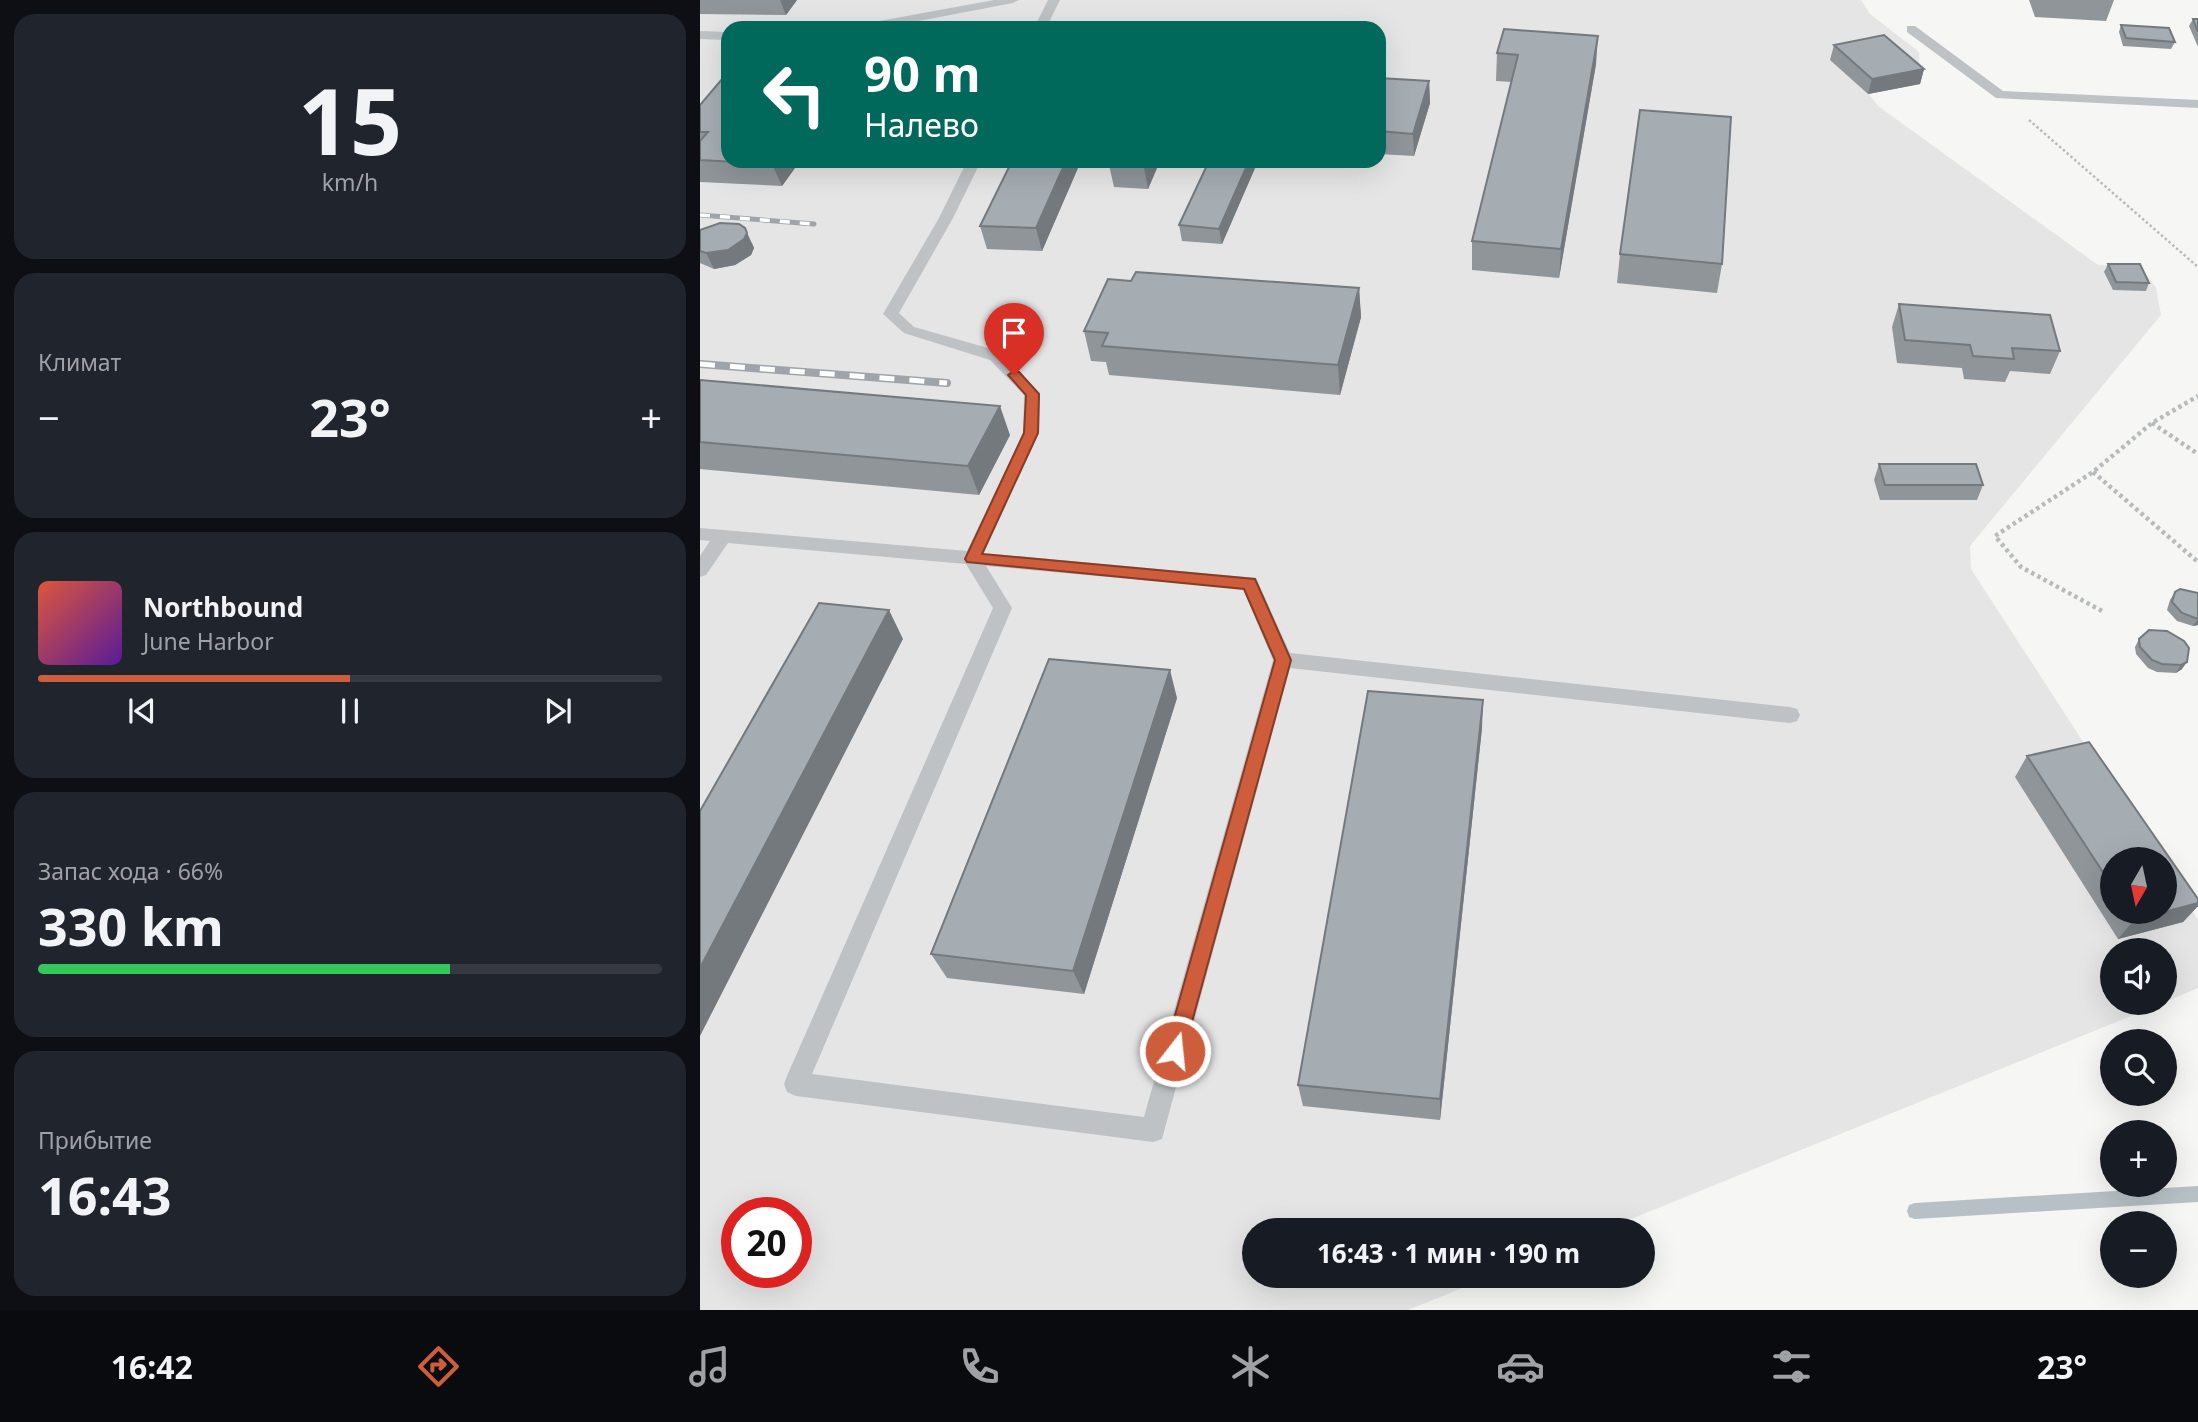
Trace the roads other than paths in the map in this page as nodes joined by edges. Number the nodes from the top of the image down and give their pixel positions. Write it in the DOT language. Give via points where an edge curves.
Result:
graph roads {
  1 [pos="1013,0"];
  2 [pos="1054,0"];
  3 [pos="900,21"];
  4 [pos="1044,21"];
  5 [pos="1911,29"];
  6 [pos="700,35"];
  7 [pos="721,36"];
  8 [pos="2198,104"];
  9 [pos="971,168"];
  10 [pos="700,534"];
  11 [pos="723,536"];
  12 [pos="972,559"];
  13 [pos="700,570"];
  14 [pos="1283,660"];
  15 [pos="1790,715"];
  1 -- 3 [label="lane"];
  2 -- 4 [label="lane"];
  5 -- 8 [label="lane" via="2000,95"];
  6 -- 7 [label="lane"];
  9 -- 12 [label="lane" via="891,314 909,330 996,356 1032,394 1031,433"];
  10 -- 11 [label="lane"];
  11 -- 12 [label="lane"];
  11 -- 13 [label="lane"];
  12 -- 14 [label="lane" via="1249,583"];
  12 -- 14 [label="lane" via="1003,608 796,1084 1153,1130"];
  14 -- 15 [label="lane"];
}
